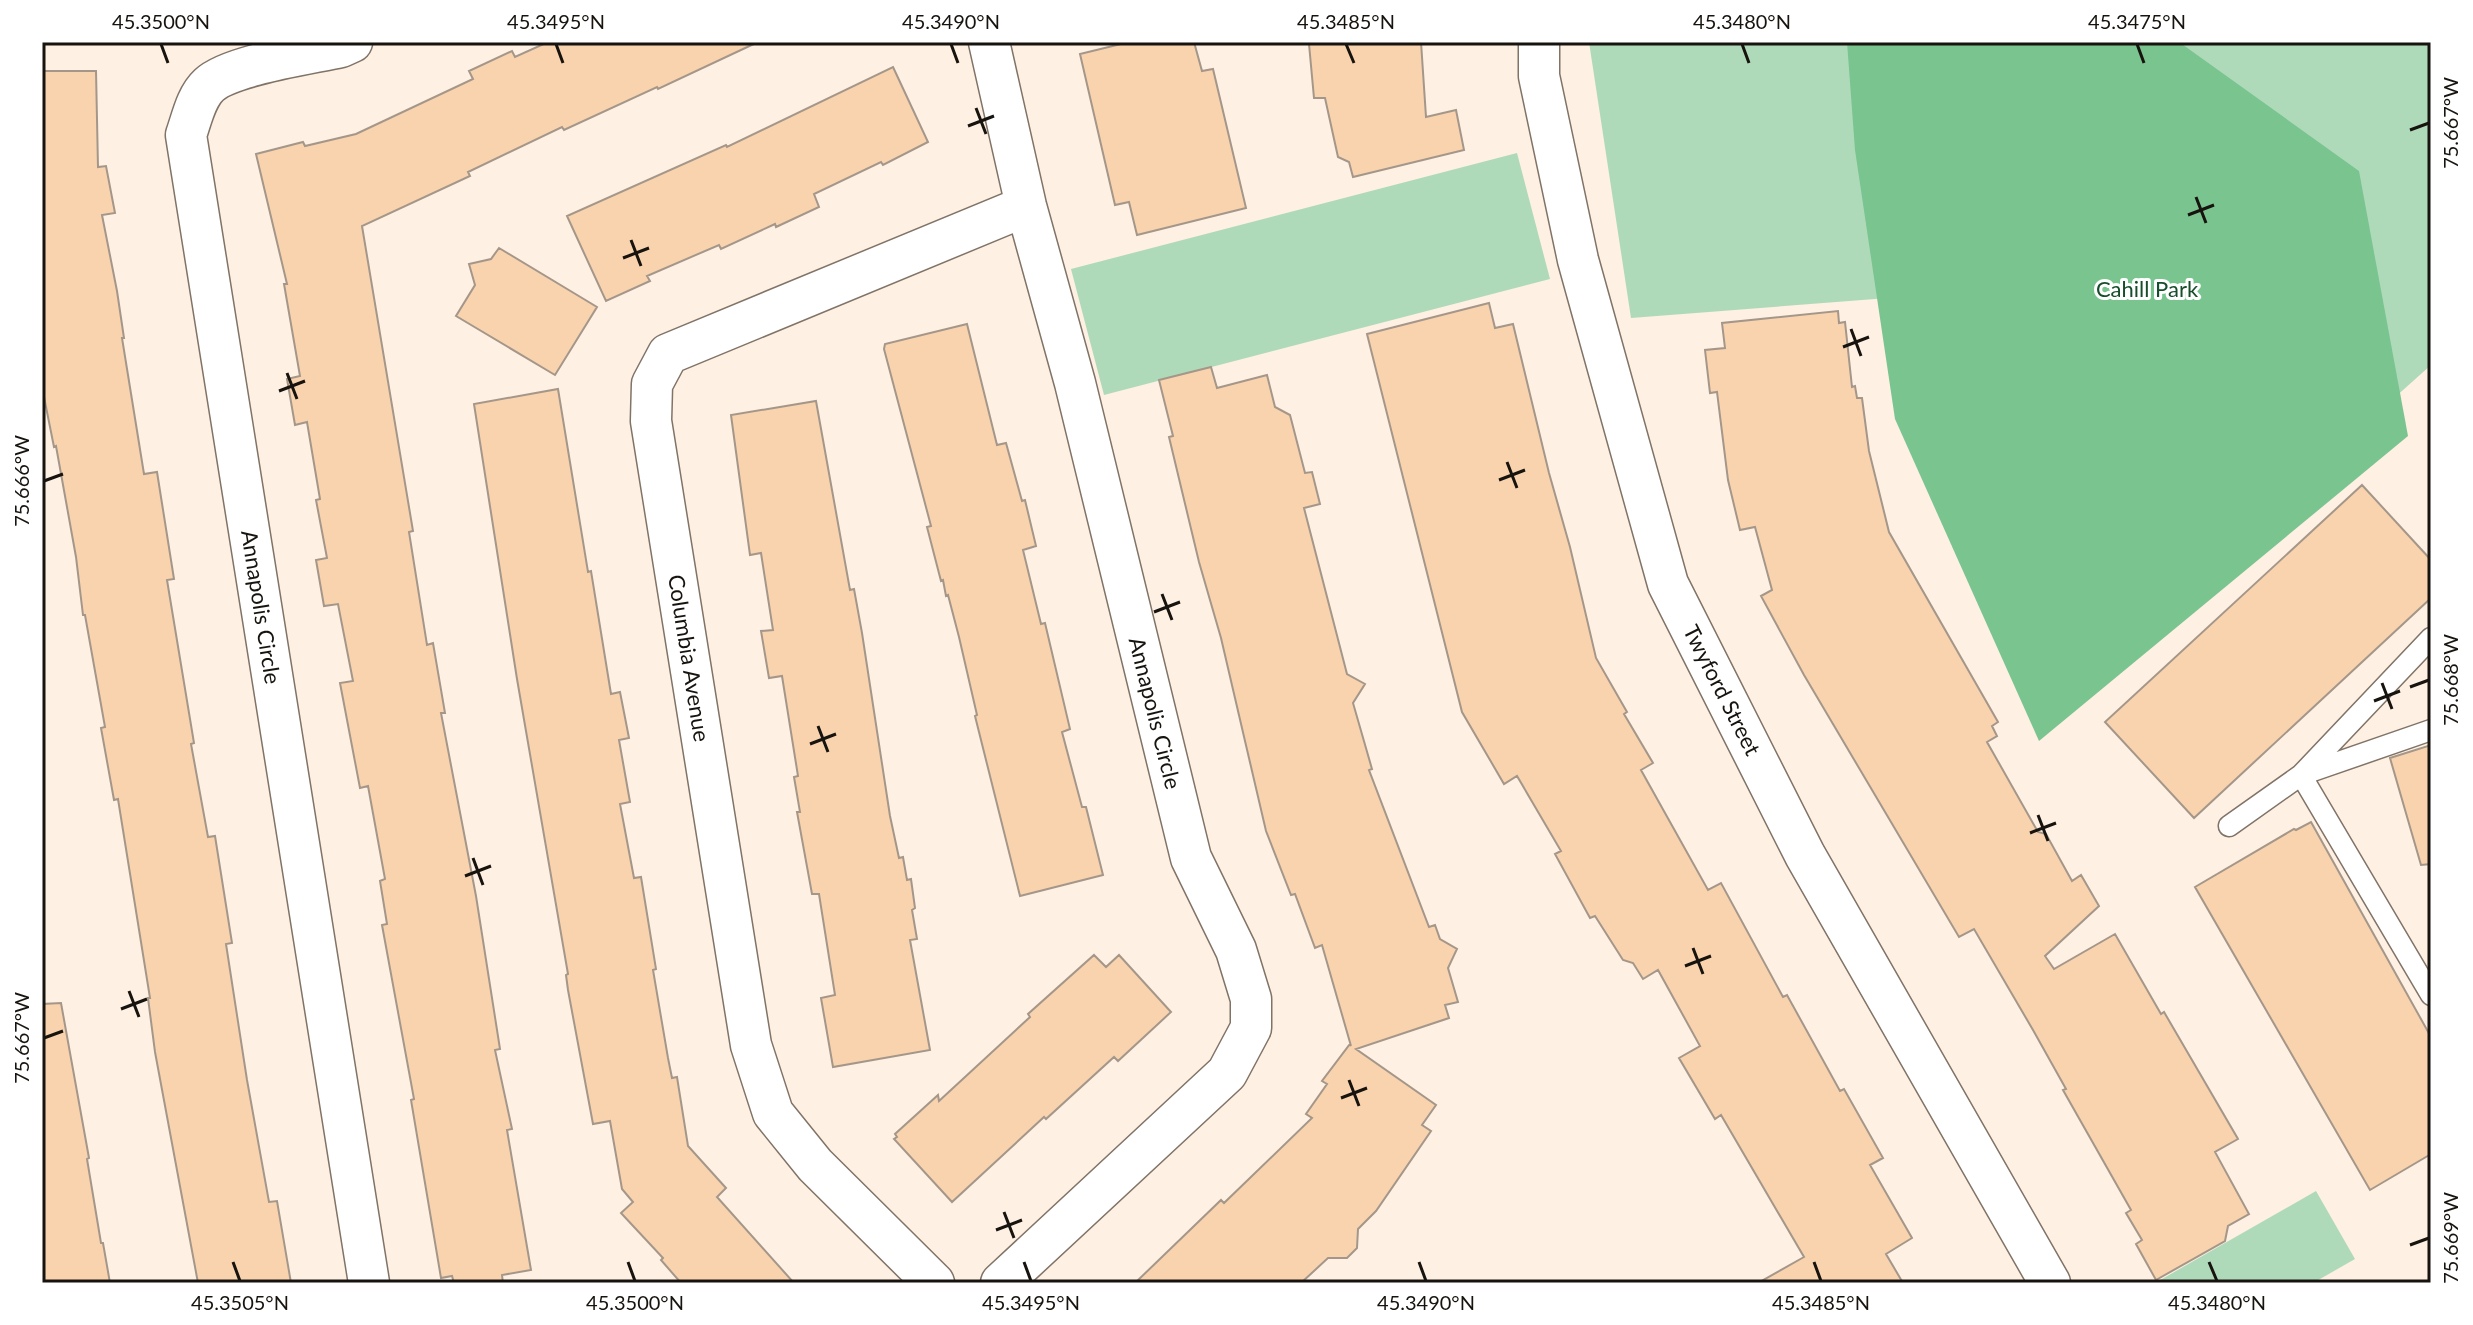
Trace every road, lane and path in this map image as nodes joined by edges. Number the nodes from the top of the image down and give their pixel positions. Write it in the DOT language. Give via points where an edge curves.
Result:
graph roads {
  1 [pos="352,42"];
  2 [pos="989,42"];
  3 [pos="1539,42"];
  4 [pos="1026,206"];
  5 [pos="2431,638"];
  6 [pos="2431,730"];
  7 [pos="2301,775"];
  8 [pos="2229,826"];
  9 [pos="2431,995"];
  10 [pos="369,1283"];
  11 [pos="934,1283"];
  12 [pos="1001,1283"];
  13 [pos="2050,1283"];
  1 -- 10 [label="street, Annapolis Circle" via="238,70 210,84 196,104 186,135"];
  2 -- 4 [label="street, Annapolis Circle"];
  3 -- 13 [label="street, Twyford Street" via="1539,76 1578,260 1668,584 1805,855"];
  4 -- 11 [label="street, Columbia Avenue" via="668,354 652,384 651,421 751,1045 773,1113 815,1165"];
  4 -- 12 [label="street, Annapolis Circle" via="1075,383 1191,858 1236,950 1251,999 1251,1028 1227,1073"];
  5 -- 7 [label="lane"];
  6 -- 7 [label="lane"];
  7 -- 8 [label="lane"];
  7 -- 9 [label="lane"];
}
